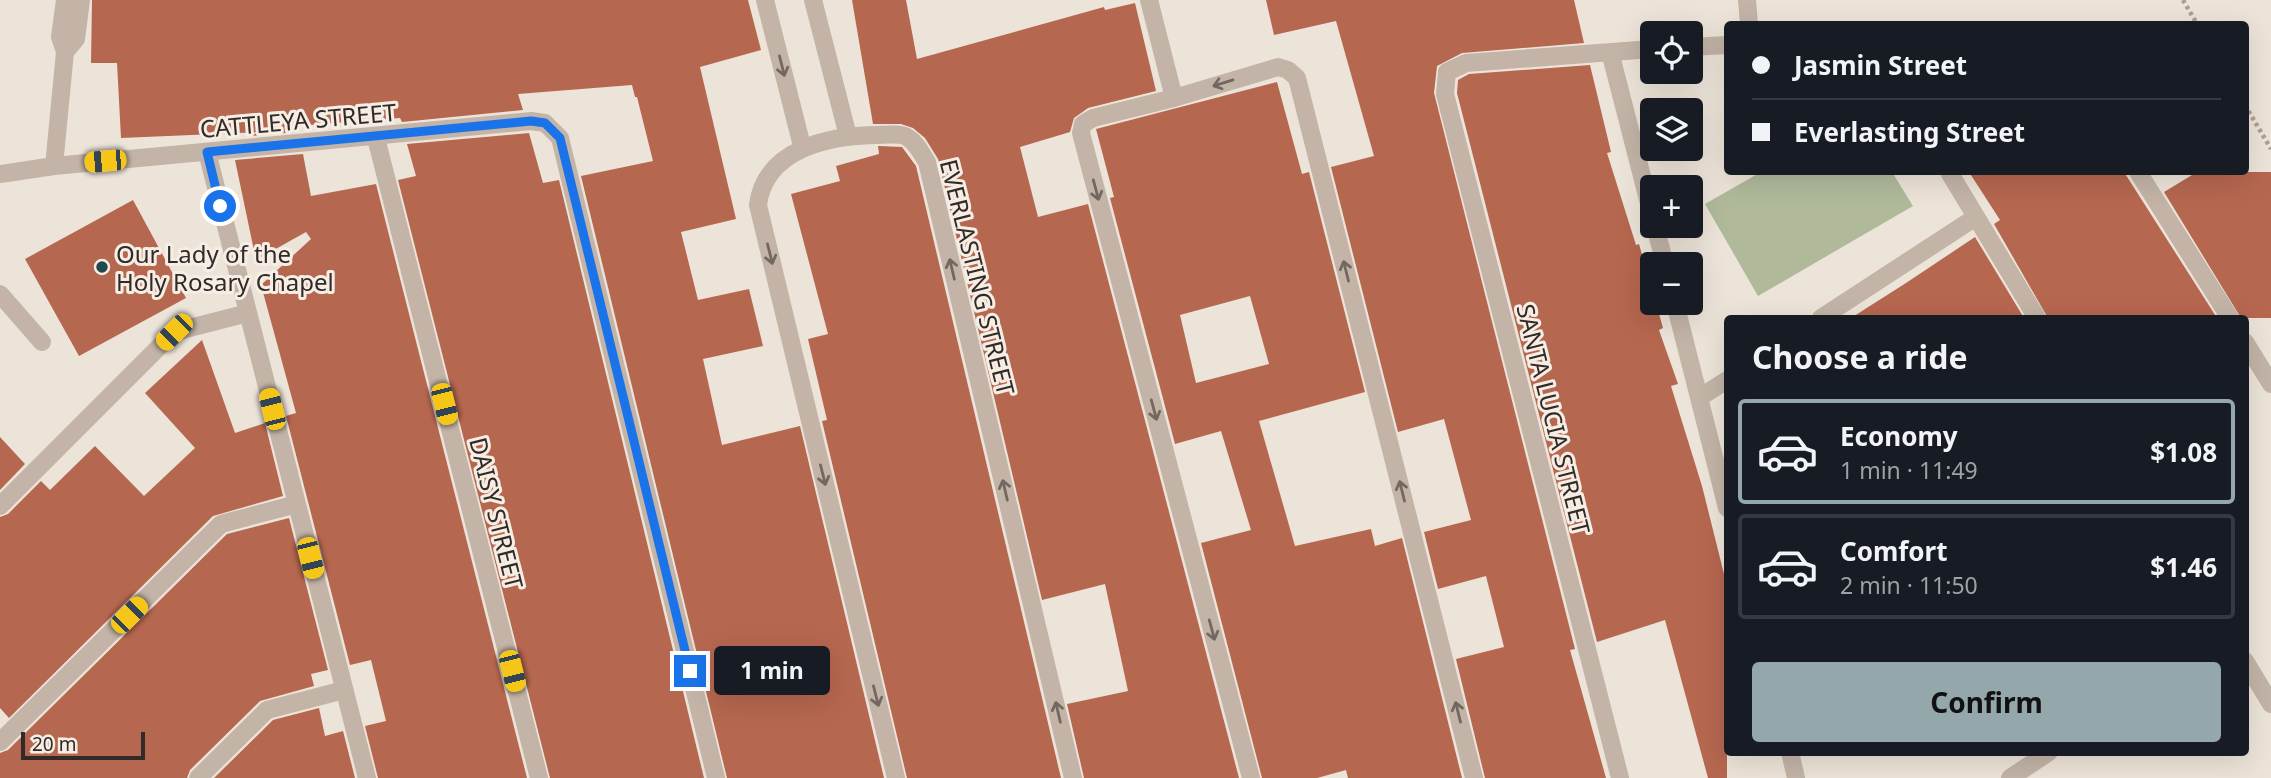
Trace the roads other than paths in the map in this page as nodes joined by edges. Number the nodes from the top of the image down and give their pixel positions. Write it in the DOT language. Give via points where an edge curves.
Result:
graph roads {
  1 [pos="65,0"];
  2 [pos="81,0"];
  3 [pos="765,0"];
  4 [pos="813,0"];
  5 [pos="1149,0"];
  6 [pos="1747,0"];
  7 [pos="1749,21"];
  8 [pos="1724,46"];
  9 [pos="1703,47"];
  10 [pos="65,51"];
  11 [pos="1640,51"];
  12 [pos="1610,52"];
  13 [pos="1174,98"];
  14 [pos="848,136"];
  15 [pos="376,138"];
  16 [pos="802,146"];
  17 [pos="207,152"];
  18 [pos="54,166"];
  19 [pos="0,174"];
  20 [pos="1642,175"];
  21 [pos="1951,175"];
  22 [pos="2140,175"];
  23 [pos="1976,217"];
  24 [pos="0,294"];
  25 [pos="248,313"];
  26 [pos="1678,315"];
  27 [pos="1826,315"];
  28 [pos="2035,315"];
  29 [pos="2228,315"];
  30 [pos="42,342"];
  31 [pos="2249,348"];
  32 [pos="1724,382"];
  33 [pos="2271,384"];
  34 [pos="1699,398"];
  35 [pos="1724,496"];
  36 [pos="297,504"];
  37 [pos="0,506"];
  38 [pos="2249,668"];
  39 [pos="344,690"];
  40 [pos="2271,704"];
  41 [pos="0,742"];
  42 [pos="1791,756"];
  43 [pos="2043,756"];
  44 [pos="198,778"];
  45 [pos="367,778"];
  46 [pos="539,778"];
  47 [pos="716,778"];
  48 [pos="896,778"];
  49 [pos="1073,778"];
  50 [pos="1251,778"];
  51 [pos="1475,778"];
  52 [pos="1620,778"];
  53 [pos="1797,778"];
  54 [pos="2010,778"];
  1 -- 10 [label="street" via="60,37"];
  2 -- 10 [label="street" via="76,39"];
  3 -- 16 [label="street, one-way"];
  4 -- 14 [label="street"];
  5 -- 13 [label="street"];
  6 -- 7 [label="street"];
  8 -- 9 [label="street"];
  10 -- 18 [label="street"];
  11 -- 12 [label="street"];
  12 -- 20 [label="street"];
  12 -- 52 [label="street, SANTA LUCIA STREET" via="1466,63 1447,72 1445,93"];
  13 -- 50 [label="street, one-way" via="1093,118 1083,124 1081,133"];
  51 -- 13 [label="street, one-way" via="1297,78 1289,69 1278,67"];
  14 -- 16 [label="street, EVERLASTING STREET"];
  49 -- 14 [label="street, EVERLASTING STREET, one-way" via="927,162 916,143 904,135"];
  15 -- 17 [label="street, CATTLEYA STREET"];
  15 -- 46 [label="street, DAISY STREET"];
  15 -- 47 [label="street, CATTLEYA STREET" via="531,121 545,123 560,138"];
  16 -- 48 [label="street, one-way" via="760,187 758,205"];
  17 -- 18 [label="street, CATTLEYA STREET"];
  17 -- 25 [label="street"];
  18 -- 19 [label="street, CATTLEYA STREET"];
  21 -- 23 [label="street"];
  22 -- 29 [label="street"];
  23 -- 27 [label="street"];
  23 -- 28 [label="street"];
  24 -- 30 [label="street"];
  25 -- 36 [label="street"];
  25 -- 37 [label="street" via="174,332"];
  26 -- 34 [label="street"];
  31 -- 33 [label="street"];
  32 -- 34 [label="street"];
  34 -- 35 [label="street"];
  36 -- 39 [label="street"];
  36 -- 41 [label="street" via="221,524"];
  38 -- 40 [label="street"];
  39 -- 44 [label="street" via="267,710"];
  39 -- 45 [label="street"];
  42 -- 53 [label="street"];
  43 -- 54 [label="street"];
}
